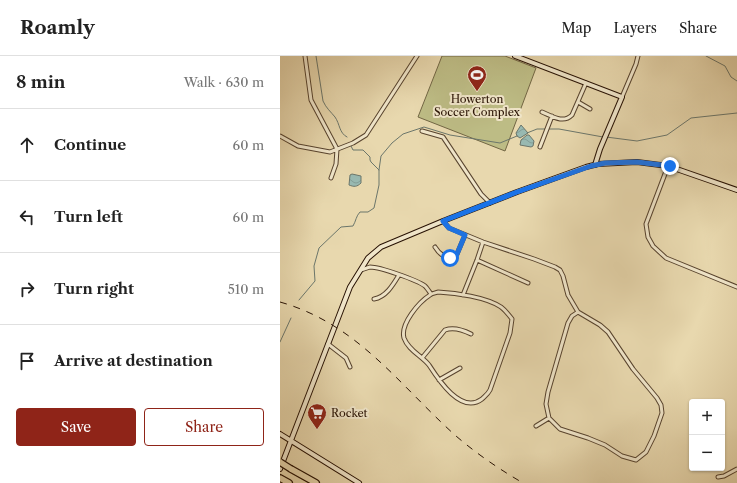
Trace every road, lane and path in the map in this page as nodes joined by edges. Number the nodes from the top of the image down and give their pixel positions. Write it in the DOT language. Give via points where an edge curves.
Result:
graph roads {
  1 [pos="305,56"];
  2 [pos="417,56"];
  3 [pos="515,56"];
  4 [pos="638,56"];
  5 [pos="586,83"];
  6 [pos="622,97"];
  7 [pos="578,102"];
  8 [pos="590,109"];
  9 [pos="542,112"];
  10 [pos="552,116"];
  11 [pos="422,131"];
  12 [pos="280,136"];
  13 [pos="540,147"];
  14 [pos="337,149"];
  15 [pos="595,165"];
  16 [pos="668,166"];
  17 [pos="331,178"];
  18 [pos="737,190"];
  19 [pos="490,203"];
  20 [pos="443,221"];
  21 [pos="465,235"];
  22 [pos="483,242"];
  23 [pos="435,247"];
  24 [pos="477,260"];
  25 [pos="359,270"];
  26 [pos="399,275"];
  27 [pos="528,283"];
  28 [pos="737,287"];
  29 [pos="431,294"];
  30 [pos="463,296"];
  31 [pos="374,299"];
  32 [pos="578,312"];
  33 [pos="471,334"];
  34 [pos="328,344"];
  35 [pos="422,358"];
  36 [pos="350,366"];
  37 [pos="460,368"];
  38 [pos="439,380"];
  39 [pos="549,418"];
  40 [pos="536,426"];
  41 [pos="280,434"];
  42 [pos="291,440"];
  43 [pos="280,462"];
  44 [pos="280,469"];
  45 [pos="737,469"];
  46 [pos="718,477"];
  47 [pos="280,478"];
  48 [pos="288,482"];
  49 [pos="316,483"];
  50 [pos="359,483"];
  1 -- 14 [label="street" via="311,100"];
  2 -- 14 [label="street" via="366,135"];
  3 -- 5 [label="main road"];
  4 -- 6 [label="street"];
  5 -- 6 [label="main road"];
  5 -- 7 [label="street"];
  6 -- 15 [label="main road"];
  7 -- 8 [label="street"];
  7 -- 10 [label="street" via="568,119 562,120"];
  9 -- 10 [label="street"];
  10 -- 13 [label="street"];
  11 -- 19 [label="street" via="443,137 481,194"];
  12 -- 14 [label="street" via="308,149 330,152"];
  14 -- 17 [label="street" via="336,164"];
  15 -- 16 [label="main road" via="637,162"];
  15 -- 19 [label="main road"];
  16 -- 18 [label="main road"];
  16 -- 28 [label="street" via="646,224 652,246 666,258"];
  19 -- 20 [label="main road"];
  20 -- 21 [label="street" via="449,228"];
  20 -- 25 [label="main road" via="381,247"];
  21 -- 22 [label="street"];
  21 -- 23 [label="street" via="454,258 439,254"];
  22 -- 24 [label="street"];
  22 -- 32 [label="street" via="560,270 568,295"];
  24 -- 27 [label="street"];
  24 -- 30 [label="street"];
  25 -- 26 [label="street" via="370,267"];
  25 -- 34 [label="main road"];
  26 -- 29 [label="street" via="420,283"];
  26 -- 31 [label="street" via="385,294"];
  29 -- 30 [label="street" via="438,292"];
  29 -- 35 [label="street" via="416,309 404,328 407,343"];
  30 -- 38 [label="street" via="480,299 502,308 512,319 510,333 490,390 481,400 474,403 459,400"];
  32 -- 39 [label="street" via="568,323 550,386 546,404"];
  32 -- 39 [label="street" via="608,332 657,398 662,413 646,452 636,460 622,456 588,438 560,429"];
  33 -- 35 [label="street" via="455,329 445,330"];
  34 -- 36 [label="street" via="346,358"];
  34 -- 42 [label="main road"];
  35 -- 38 [label="street"];
  37 -- 38 [label="street"];
  39 -- 40 [label="street"];
  41 -- 42 [label="main road"];
  42 -- 44 [label="main road"];
  42 -- 50 [label="main road"];
  43 -- 49 [label="highway, bridge"];
  45 -- 46 [label="street"];
  47 -- 48 [label="highway"];
}
